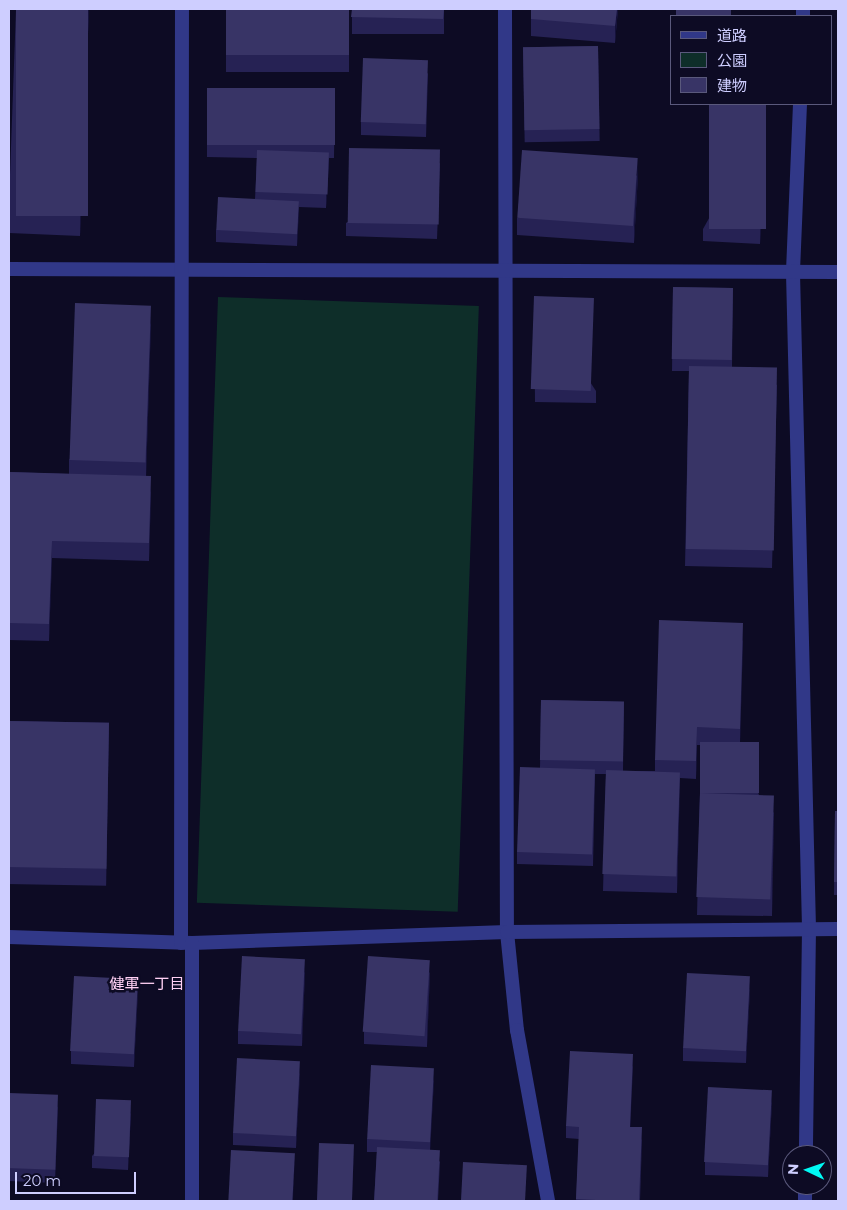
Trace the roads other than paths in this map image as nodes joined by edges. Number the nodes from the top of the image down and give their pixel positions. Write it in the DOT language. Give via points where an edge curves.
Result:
graph roads {
  1 [pos="182,9"];
  2 [pos="504,9"];
  3 [pos="800,105"];
  4 [pos="508,267"];
  5 [pos="9,268"];
  6 [pos="183,270"];
  7 [pos="793,272"];
  8 [pos="838,272"];
  9 [pos="809,929"];
  10 [pos="838,929"];
  11 [pos="507,932"];
  12 [pos="9,937"];
  13 [pos="187,943"];
  14 [pos="806,1145"];
  15 [pos="192,1201"];
  16 [pos="548,1201"];
  1 -- 6 [label="street"];
  2 -- 4 [label="street"];
  3 -- 7 [label="street"];
  4 -- 6 [label="street"];
  4 -- 7 [label="street"];
  4 -- 11 [label="street"];
  5 -- 6 [label="street"];
  6 -- 13 [label="street"];
  7 -- 8 [label="street"];
  7 -- 9 [label="street"];
  9 -- 10 [label="street"];
  9 -- 11 [label="street"];
  9 -- 14 [label="street"];
  11 -- 13 [label="street"];
  11 -- 16 [label="street" via="517,1030"];
  12 -- 13 [label="street"];
  13 -- 15 [label="street"];
}
